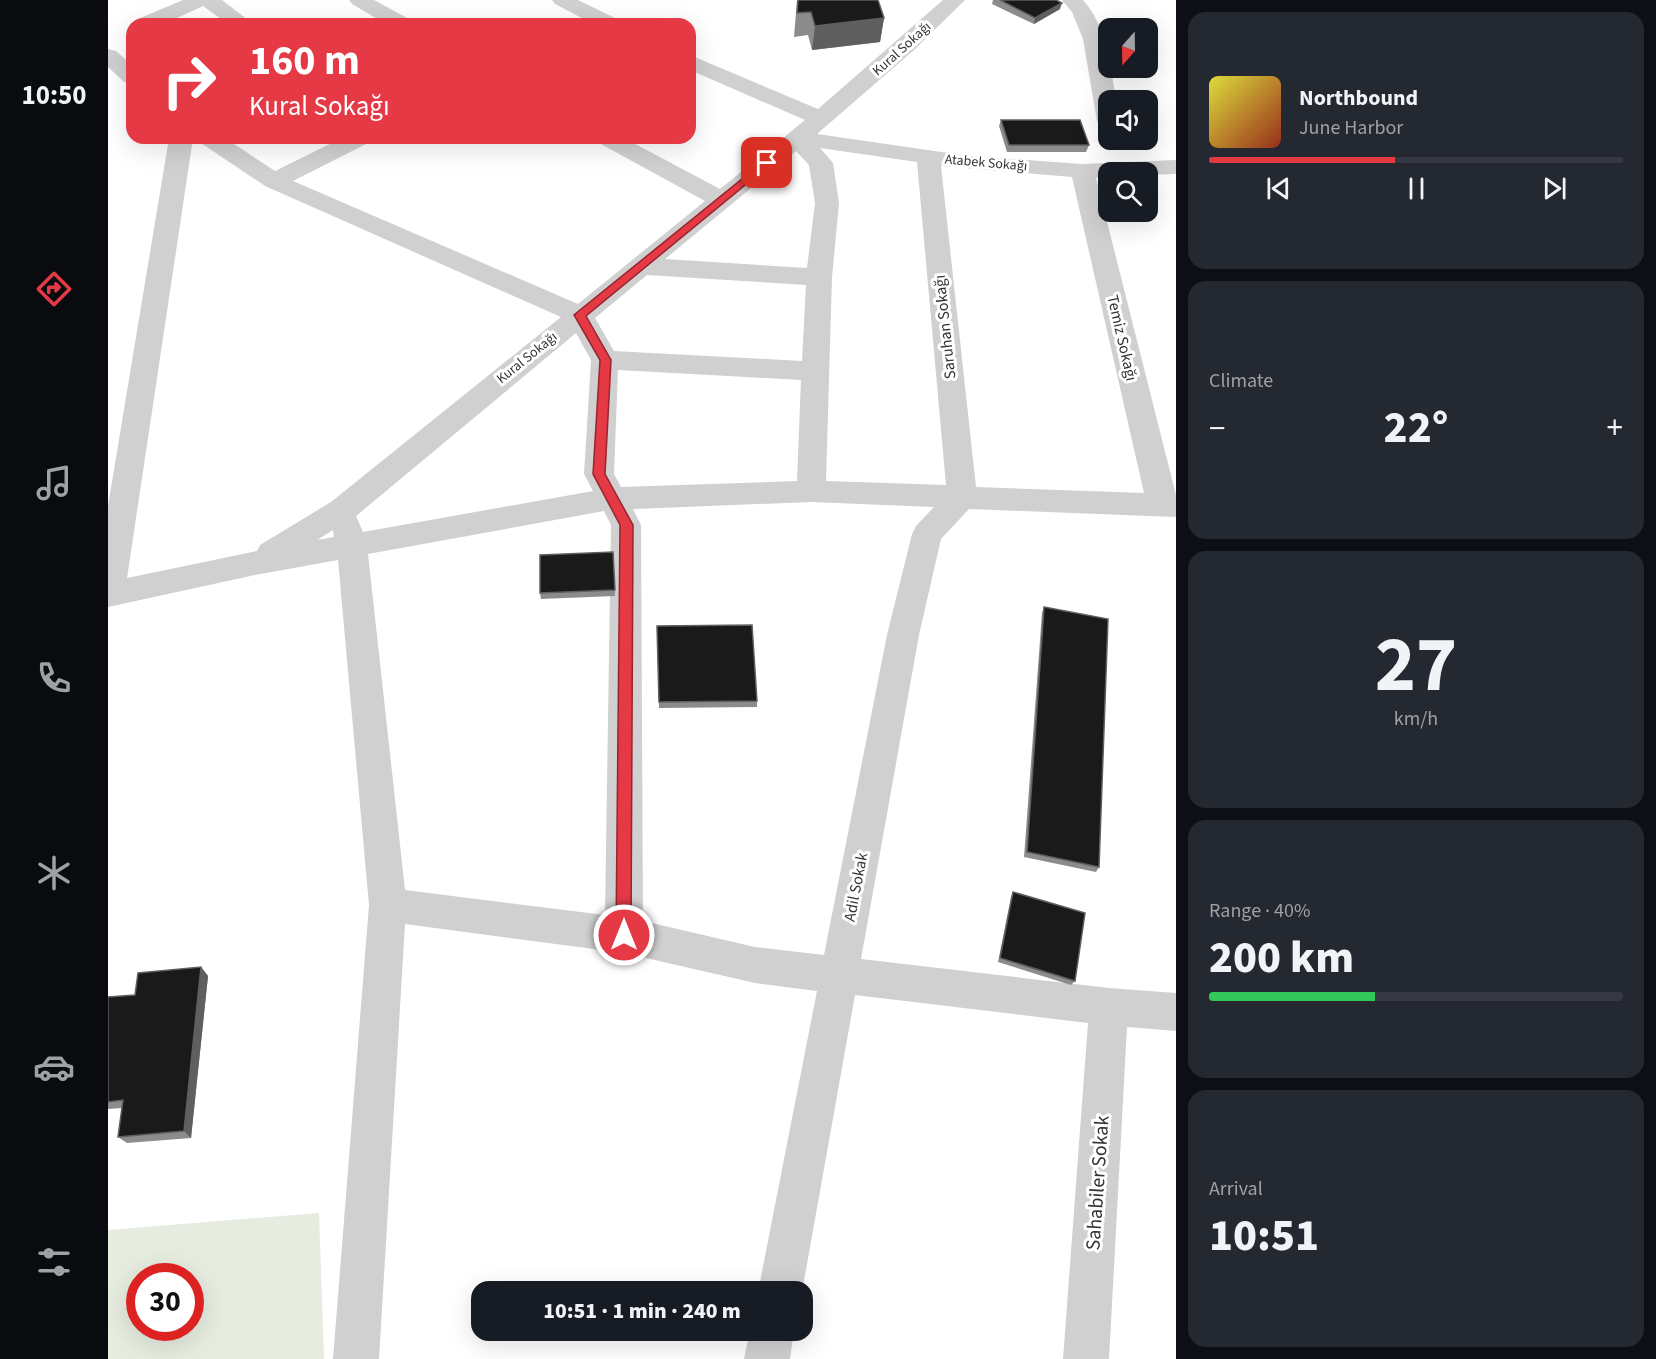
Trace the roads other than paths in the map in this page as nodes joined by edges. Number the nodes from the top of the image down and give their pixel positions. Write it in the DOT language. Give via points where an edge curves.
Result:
graph roads {
  1 [pos="200,0"];
  2 [pos="208,0"];
  3 [pos="359,0"];
  4 [pos="562,0"];
  5 [pos="613,0"];
  6 [pos="955,0"];
  7 [pos="1072,0"];
  8 [pos="160,18"];
  9 [pos="234,18"];
  10 [pos="390,18"];
  11 [pos="587,18"];
  12 [pos="594,18"];
  13 [pos="118,40"];
  14 [pos="126,61"];
  15 [pos="696,65"];
  16 [pos="1102,90"];
  17 [pos="821,119"];
  18 [pos="797,138"];
  19 [pos="180,144"];
  20 [pos="218,144"];
  21 [pos="348,144"];
  22 [pos="618,144"];
  23 [pos="928,157"];
  24 [pos="1176,167"];
  25 [pos="1082,171"];
  26 [pos="274,182"];
  27 [pos="722,200"];
  28 [pos="640,266"];
  29 [pos="819,277"];
  30 [pos="580,315"];
  31 [pos="605,360"];
  32 [pos="816,371"];
  33 [pos="811,491"];
  34 [pos="962,497"];
  35 [pos="611,499"];
  36 [pos="1169,505"];
  37 [pos="342,510"];
  38 [pos="352,545"];
  39 [pos="255,563"];
  40 [pos="109,595"];
  41 [pos="388,905"];
  42 [pos="624,935"];
  43 [pos="839,974"];
  44 [pos="1109,1007"];
  45 [pos="1176,1012"];
  46 [pos="782,1281"];
  47 [pos="770,1341"];
  48 [pos="356,1359"];
  49 [pos="767,1359"];
  50 [pos="1086,1359"];
  1 -- 8 [label="street"];
  2 -- 9 [label="street"];
  3 -- 10 [label="street"];
  4 -- 11 [label="street"];
  5 -- 12 [label="street"];
  6 -- 17 [label="street, Kural Sokağı"];
  7 -- 16 [label="street" via="1091,30"];
  13 -- 14 [label="street"];
  15 -- 17 [label="street"];
  17 -- 18 [label="street, Kural Sokağı"];
  18 -- 23 [label="street, Atabek Sokağı"];
  18 -- 27 [label="street, Kural Sokağı"];
  18 -- 29 [label="street" via="820,163 827,203"];
  19 -- 40 [label="street"];
  20 -- 26 [label="street"];
  21 -- 26 [label="street"];
  22 -- 27 [label="street"];
  23 -- 25 [label="street, Atabek Sokağı"];
  23 -- 34 [label="street, Saruhan Sokağı"];
  24 -- 25 [label="street, Atabek Sokağı" via="1117,159"];
  25 -- 36 [label="street, Temiz Sokağı"];
  26 -- 30 [label="street"];
  27 -- 28 [label="street, Kural Sokağı"];
  28 -- 29 [label="street"];
  28 -- 30 [label="street, Kural Sokağı"];
  29 -- 32 [label="street"];
  30 -- 31 [label="street"];
  30 -- 37 [label="street, Kural Sokağı"];
  31 -- 32 [label="street"];
  31 -- 35 [label="street" via="599,474"];
  32 -- 33 [label="street"];
  33 -- 34 [label="street"];
  33 -- 35 [label="street"];
  34 -- 36 [label="street"];
  34 -- 43 [label="street, Adil Sokak" via="927,534 903,636"];
  35 -- 38 [label="street"];
  35 -- 42 [label="street" via="626,525"];
  37 -- 38 [label="street"];
  37 -- 39 [label="street, Kural Sokağı"];
  38 -- 39 [label="street"];
  38 -- 41 [label="street"];
  39 -- 40 [label="street"];
  41 -- 42 [label="street"];
  41 -- 48 [label="street"];
  42 -- 43 [label="street" via="755,964"];
  43 -- 44 [label="street"];
  43 -- 46 [label="street, Adil Sokak"];
  44 -- 45 [label="street"];
  44 -- 50 [label="street, Sahabiler Sokak"];
  47 -- 49 [label="street"];
}
